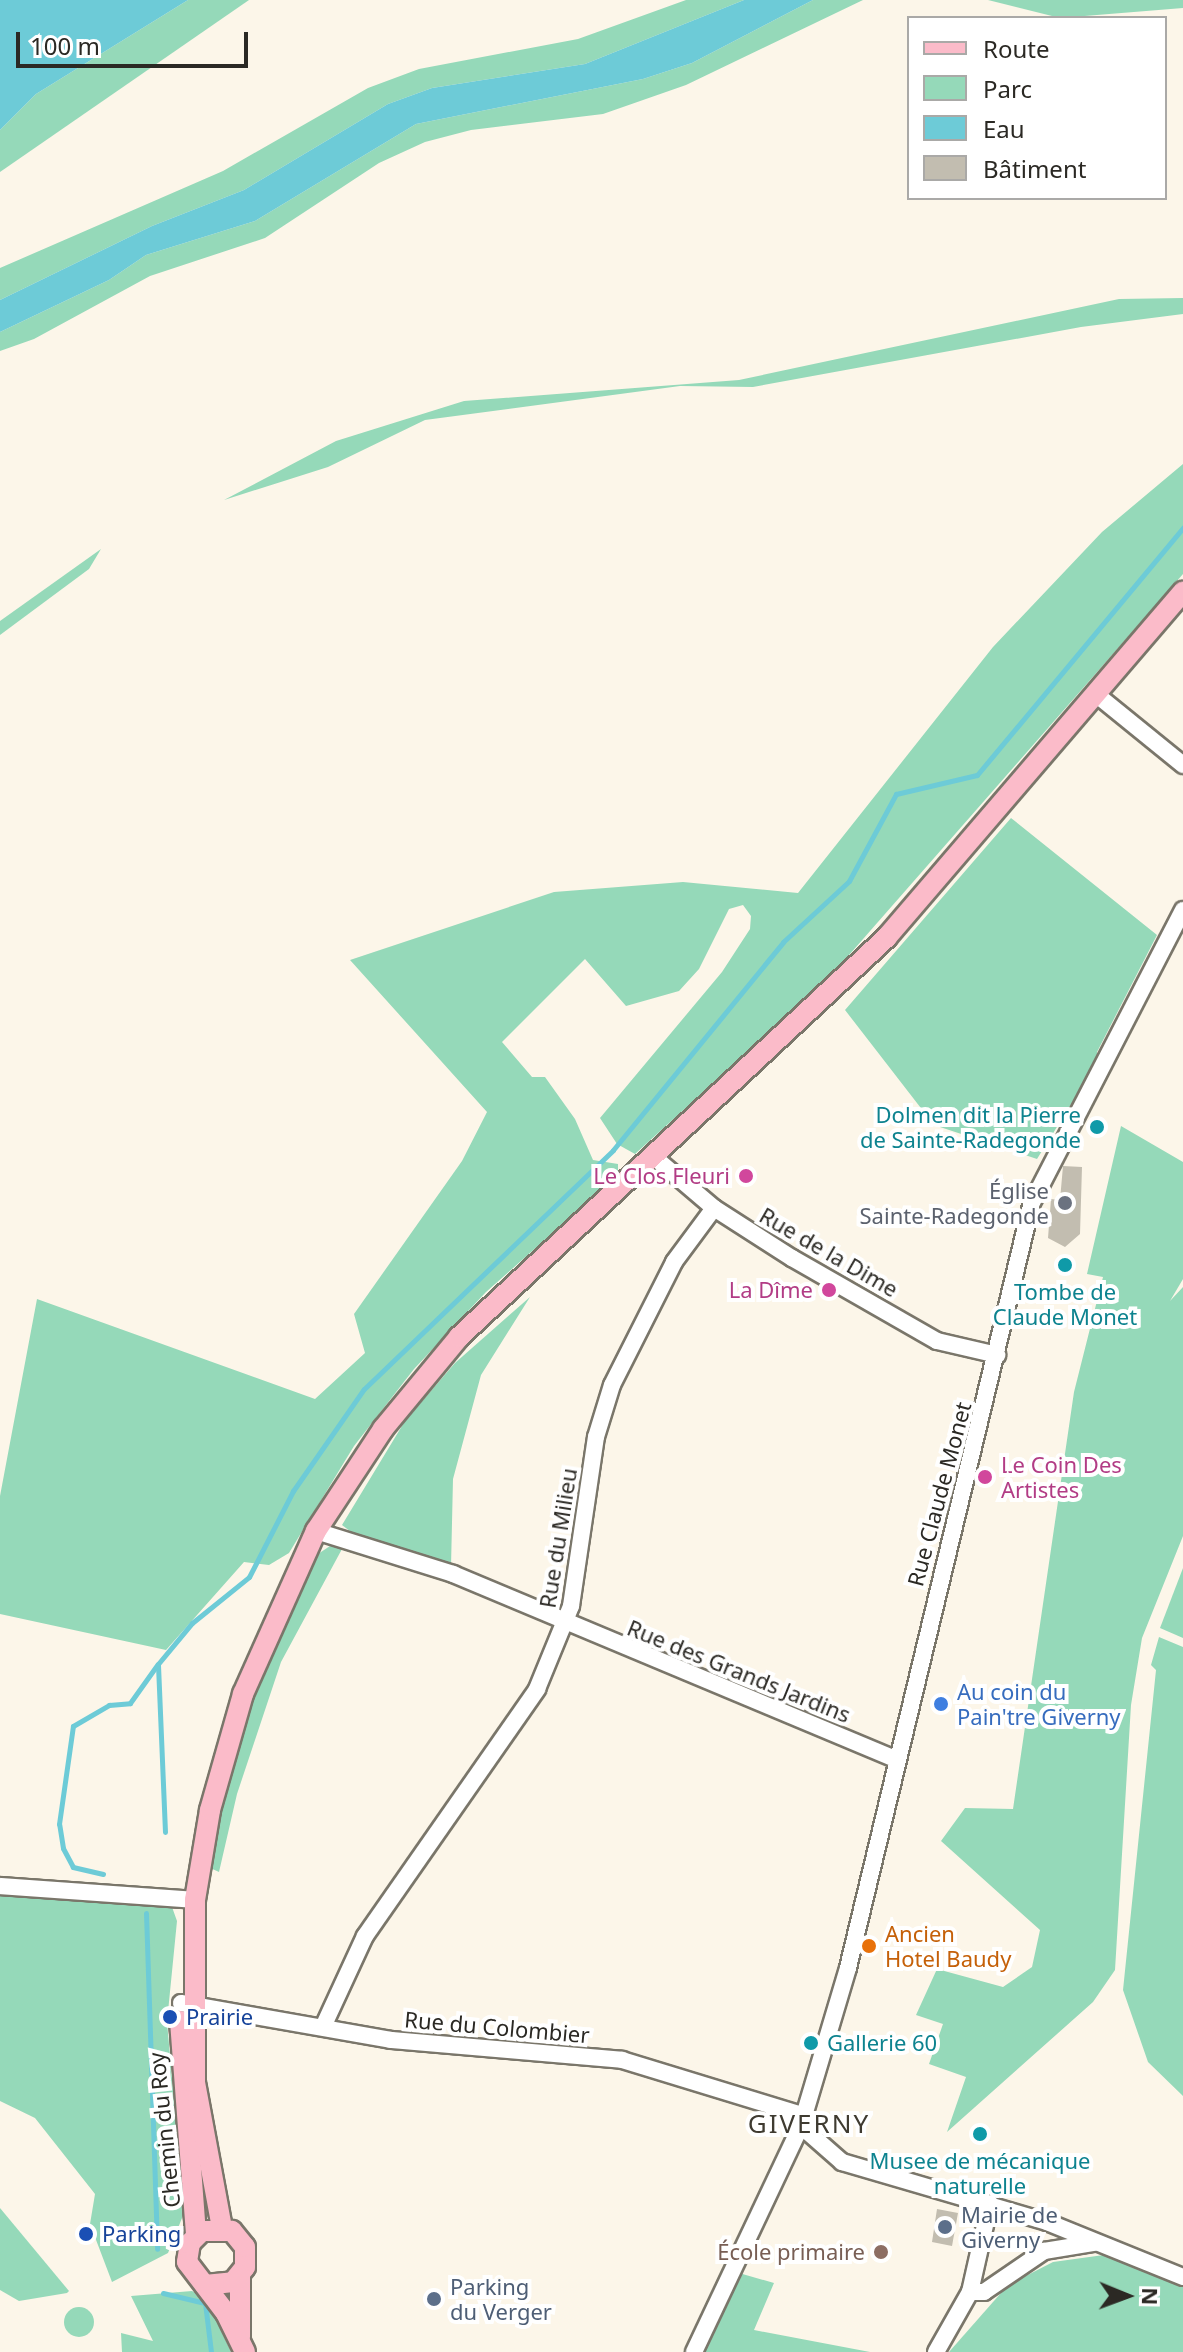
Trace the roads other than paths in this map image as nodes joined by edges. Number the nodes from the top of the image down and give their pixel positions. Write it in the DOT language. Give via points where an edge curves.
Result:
graph roads {
  1 [pos="1183,592"];
  2 [pos="1097,695"];
  3 [pos="1183,765"];
  4 [pos="1183,910"];
  5 [pos="654,1157"];
  6 [pos="714,1208"];
  7 [pos="997,1355"];
  8 [pos="316,1531"];
  9 [pos="565,1623"];
  10 [pos="896,1759"];
  11 [pos="0,1886"];
  12 [pos="195,1900"];
  13 [pos="186,2003"];
  14 [pos="323,2027"];
  15 [pos="803,2121"];
  16 [pos="990,2203"];
  17 [pos="222,2228"];
  18 [pos="196,2235"];
  19 [pos="1094,2243"];
  20 [pos="240,2275"];
  21 [pos="1183,2277"];
  22 [pos="205,2285"];
  23 [pos="970,2292"];
  24 [pos="242,2344"];
  25 [pos="694,2352"];
  26 [pos="936,2352"];
  1 -- 2 [label="main road"];
  2 -- 3 [label="street"];
  2 -- 5 [label="main road" via="887,937"];
  4 -- 7 [label="street, Rue Claude Monet" via="1042,1174 1017,1251"];
  5 -- 6 [label="street, Rue de la Dime"];
  5 -- 8 [label="main road" via="459,1337 383,1429"];
  6 -- 7 [label="street, Rue de la Dime" via="937,1341"];
  6 -- 9 [label="street, Rue du Milieu" via="674,1262 612,1385 596,1437"];
  7 -- 10 [label="street, Rue Claude Monet"];
  8 -- 9 [label="street, Rue des Grands Jardins" via="453,1574"];
  8 -- 12 [label="main road" via="243,1694 210,1810"];
  9 -- 10 [label="street, Rue des Grands Jardins"];
  9 -- 14 [label="street, Rue du Milieu" via="503,1744 365,1936"];
  10 -- 15 [label="street, Rue Claude Monet" via="848,1968"];
  11 -- 12 [label="street"];
  12 -- 13 [label="main road"];
  13 -- 14 [label="street, Rue du Colombier"];
  13 -- 17 [label="main road" via="201,2132"];
  13 -- 18 [label="main road, Chemin du Roy" via="179,2067 197,2193"];
  14 -- 15 [label="street, Rue du Colombier" via="391,2040 622,2060"];
  15 -- 16 [label="street" via="842,2162"];
  15 -- 25 [label="street, Rue Claude Monet"];
  16 -- 19 [label="street"];
  16 -- 23 [label="street"];
  17 -- 18 [label="main road"];
  17 -- 20 [label="main road" via="245,2247"];
  18 -- 22 [label="main road" via="187,2262"];
  19 -- 21 [label="street"];
  19 -- 23 [label="street" via="1044,2251 984,2292"];
  20 -- 22 [label="main road" via="224,2286"];
  20 -- 24 [label="main road"];
  22 -- 24 [label="main road"];
  23 -- 26 [label="street"];
}
